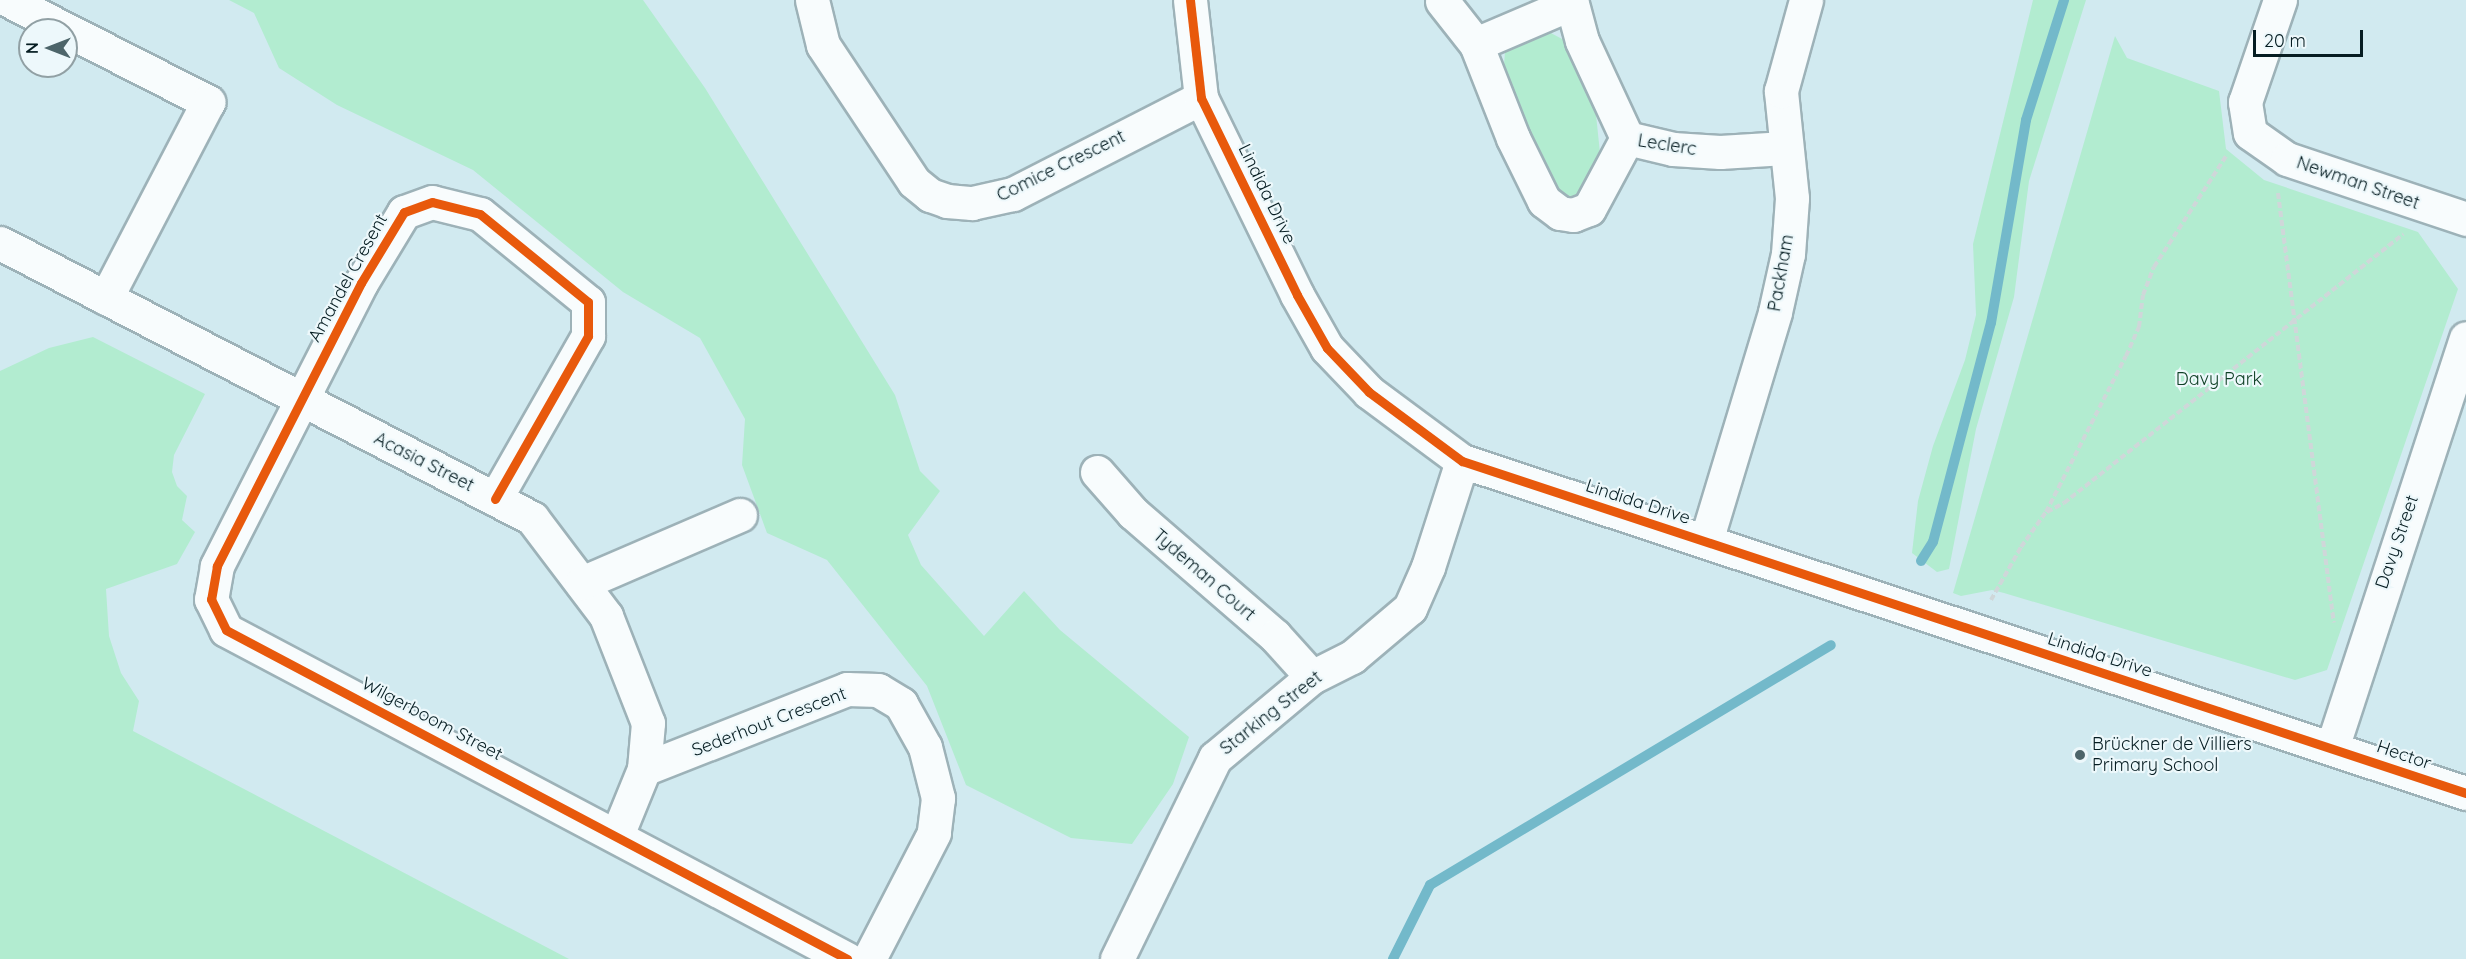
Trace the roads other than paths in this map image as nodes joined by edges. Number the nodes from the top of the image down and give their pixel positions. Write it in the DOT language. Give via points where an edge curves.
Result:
graph roads {
  1 [pos="9,0"];
  2 [pos="813,0"];
  3 [pos="1190,0"];
  4 [pos="1806,0"];
  5 [pos="2280,0"];
  6 [pos="1442,1"];
  7 [pos="1571,1"];
  8 [pos="1476,44"];
  9 [pos="1201,98"];
  10 [pos="1627,138"];
  11 [pos="1785,148"];
  12 [pos="2466,219"];
  13 [pos="0,243"];
  14 [pos="106,298"];
  15 [pos="2466,338"];
  16 [pos="303,399"];
  17 [pos="1462,461"];
  18 [pos="1097,472"];
  19 [pos="495,499"];
  20 [pos="740,515"];
  21 [pos="1706,541"];
  22 [pos="582,583"];
  23 [pos="1312,677"];
  24 [pos="2332,748"];
  25 [pos="644,769"];
  26 [pos="2466,794"];
  27 [pos="617,835"];
  28 [pos="847,959"];
  29 [pos="869,959"];
  30 [pos="1117,959"];
  1 -- 14 [label="street" via="208,102"];
  2 -- 9 [label="street, Comice Crescent" via="822,45 914,182 930,195 947,201 981,202 1012,194"];
  3 -- 9 [label="street, Lindida Drive"];
  4 -- 11 [label="street, Packham" via="1781,91"];
  5 -- 12 [label="street, Newman Street" via="2245,102 2250,133 2287,159"];
  6 -- 8 [label="street"];
  7 -- 8 [label="street"];
  7 -- 10 [label="street, Leclerc" via="1582,41"];
  8 -- 10 [label="street" via="1513,138 1544,201 1560,213 1573,215 1589,209"];
  9 -- 17 [label="street, Lindida Drive" via="1327,348 1369,392"];
  10 -- 11 [label="street, Leclerc" via="1673,149 1720,152"];
  11 -- 21 [label="street, Packham" via="1792,198 1788,254 1775,312"];
  13 -- 14 [label="street, Acasia Street"];
  14 -- 16 [label="street, Acasia Street"];
  15 -- 24 [label="street, Davy Street"];
  16 -- 19 [label="street, Acasia Street"];
  16 -- 19 [label="street, Amandel Cresent" via="361,283 404,212 432,202 480,214 588,302 588,336"];
  16 -- 27 [label="street, Wilgerboom Street" via="217,566 211,599 226,630"];
  17 -- 21 [label="street, Lindida Drive"];
  17 -- 23 [label="street, Starking Street" via="1428,567 1410,608 1352,657"];
  18 -- 23 [label="street, Tydeman Court" via="1133,513 1275,636"];
  19 -- 22 [label="street, Acasia Street" via="532,518"];
  20 -- 22 [label="street"];
  21 -- 24 [label="street, Lindida Drive" via="1829,585"];
  22 -- 25 [label="street, Acasia Street" via="606,616 648,723"];
  23 -- 30 [label="street, Starking Street" via="1215,758"];
  24 -- 26 [label="street, Hector"];
  25 -- 27 [label="street, Acasia Street"];
  25 -- 29 [label="street, Sederhout Crescent" via="847,689 878,690 901,704 925,747 938,798 934,833"];
  27 -- 28 [label="street, Wilgerboom Street"];
}
